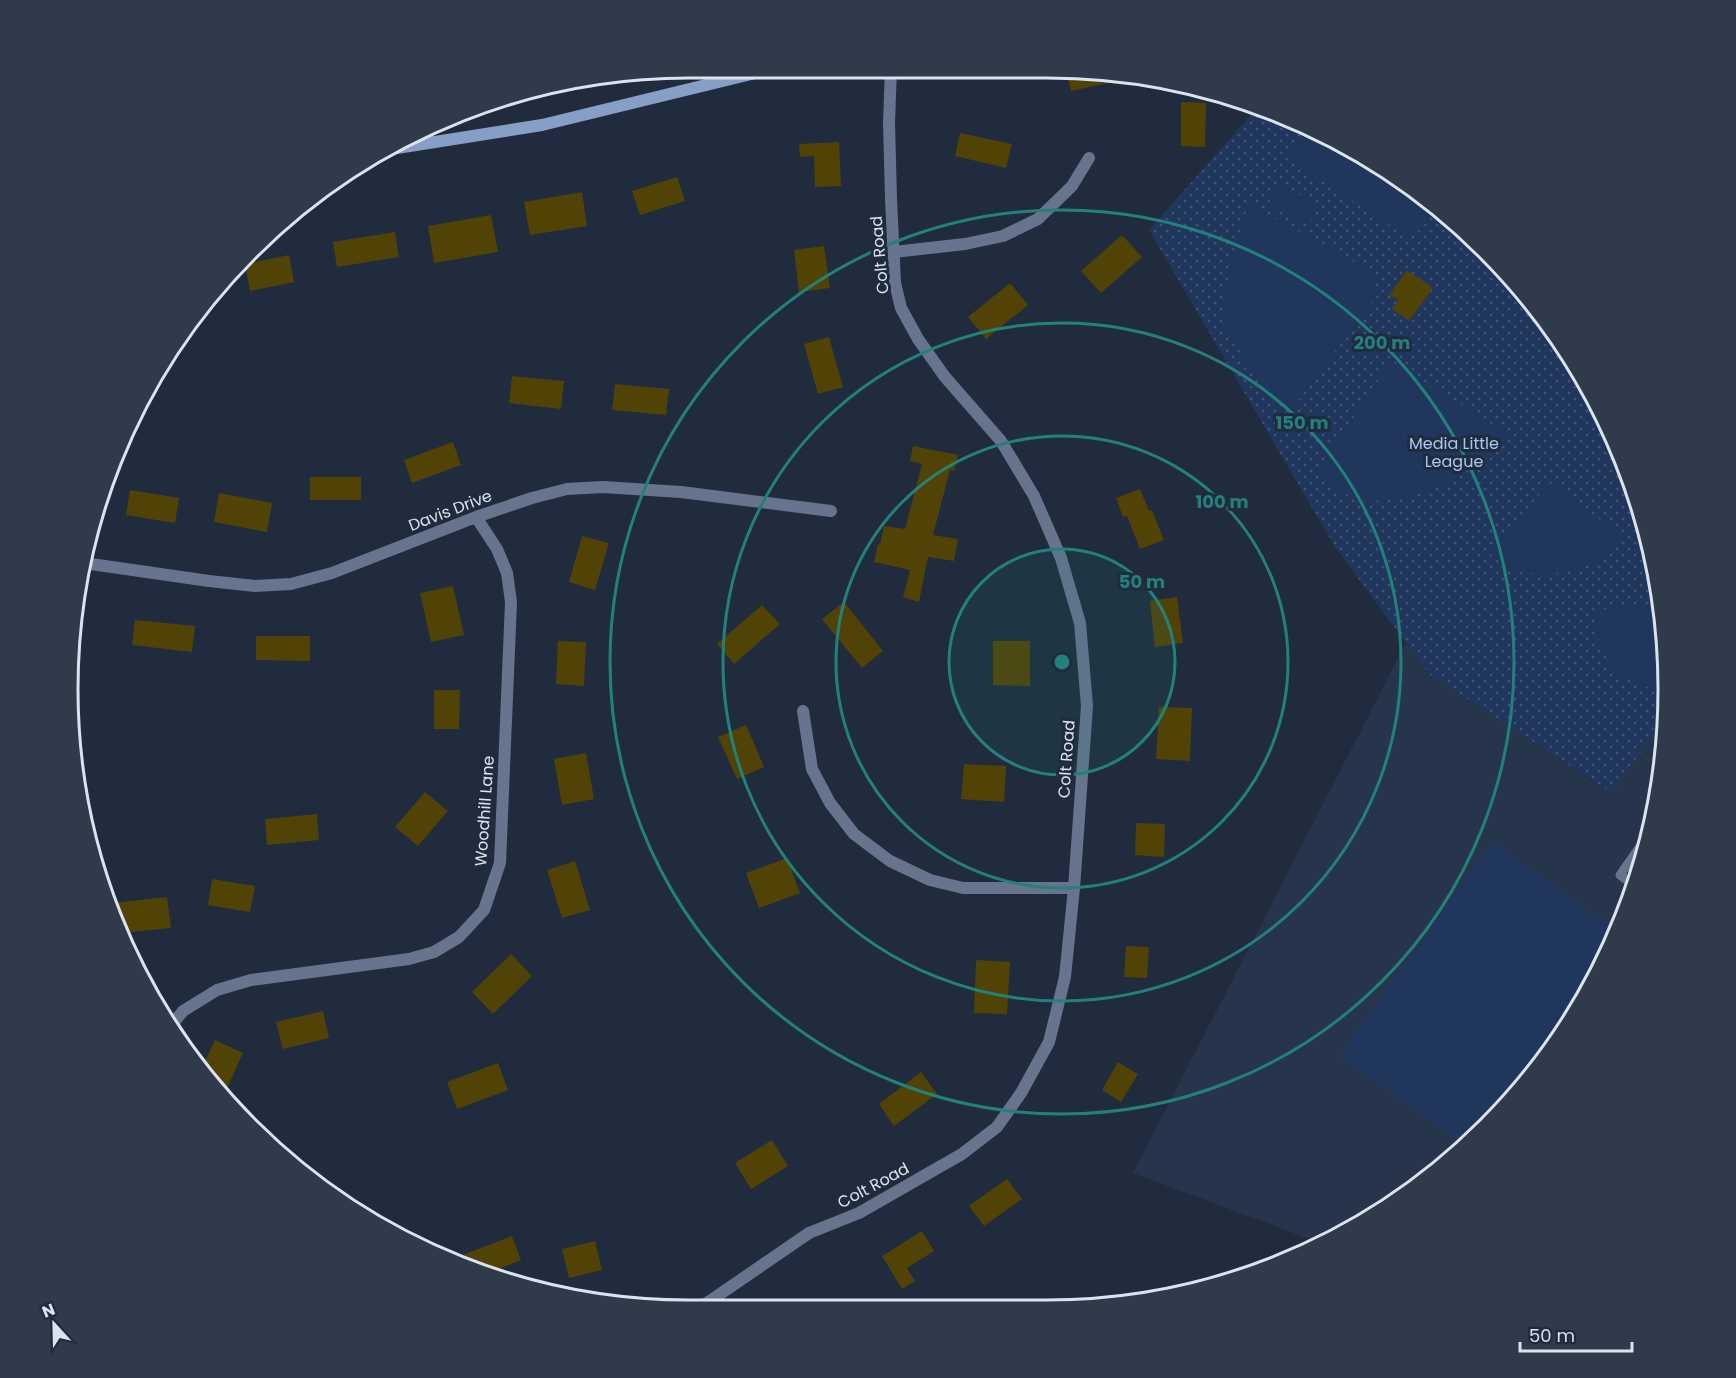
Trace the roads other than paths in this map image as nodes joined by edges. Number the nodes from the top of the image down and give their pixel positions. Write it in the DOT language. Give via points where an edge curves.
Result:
graph roads {
  1 [pos="735,78"];
  2 [pos="891,78"];
  3 [pos="410,146"];
  4 [pos="1089,158"];
  5 [pos="894,252"];
  6 [pos="831,511"];
  7 [pos="476,518"];
  8 [pos="91,564"];
  9 [pos="802,711"];
  10 [pos="1635,852"];
  11 [pos="1627,880"];
  12 [pos="1074,888"];
  13 [pos="176,1020"];
  14 [pos="711,1300"];
  1 -- 3 [label="main road" via="542,125"];
  2 -- 5 [label="street, Colt Road"];
  4 -- 5 [label="street" via="1072,186 1038,219 1003,236"];
  5 -- 12 [label="street, Colt Road" via="901,308 945,377 1001,441 1034,496 1061,558 1080,623 1087,706"];
  6 -- 7 [label="street, Davis Drive" via="681,492 603,487 567,489"];
  7 -- 8 [label="street, Davis Drive" via="332,573 291,584 255,586"];
  7 -- 13 [label="street, Woodhill Lane" via="497,549 507,573 511,602 500,863 484,910 459,937 434,952 409,959 251,980 217,990"];
  9 -- 12 [label="street" via="812,769 830,803 854,834 890,861 930,880 963,888"];
  10 -- 11 [label="lane" via="1620,874"];
  12 -- 14 [label="street, Colt Road" via="1065,977 1049,1042 997,1127 962,1154 859,1214 809,1233"];
}
